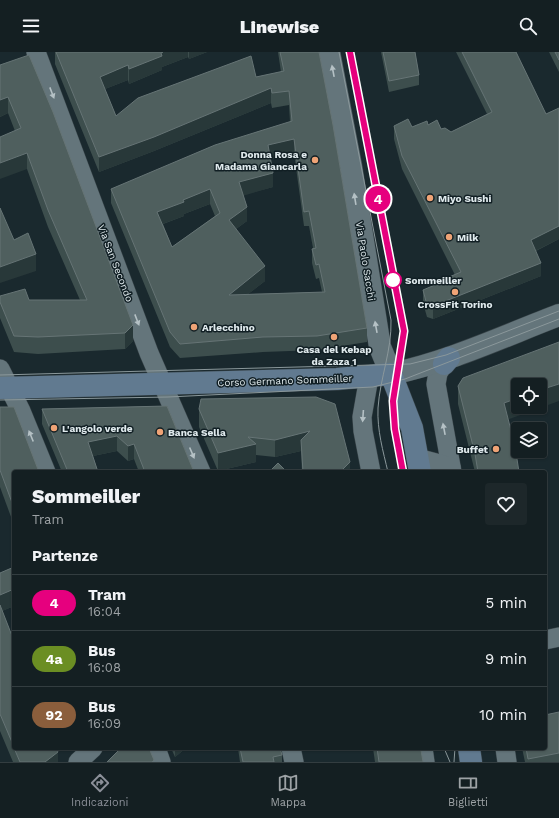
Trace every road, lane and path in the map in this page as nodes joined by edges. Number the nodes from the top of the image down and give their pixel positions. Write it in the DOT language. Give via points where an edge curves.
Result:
graph roads {
  1 [pos="329,52"];
  2 [pos="42,54"];
  3 [pos="19,64"];
  4 [pos="559,315"];
  5 [pos="447,361"];
  6 [pos="389,369"];
  7 [pos="369,377"];
  8 [pos="3,382"];
  9 [pos="162,384"];
  10 [pos="419,465"];
  11 [pos="452,469"];
  12 [pos="45,470"];
  13 [pos="200,470"];
  14 [pos="371,470"];
  15 [pos="559,637"];
  16 [pos="547,640"];
  17 [pos="91,750"];
  18 [pos="157,750"];
  19 [pos="291,750"];
  20 [pos="423,750"];
  21 [pos="469,750"];
  22 [pos="505,750"];
  23 [pos="78,762"];
  24 [pos="161,762"];
  25 [pos="294,762"];
  26 [pos="426,762"];
  27 [pos="471,762"];
  28 [pos="507,762"];
  6 -- 1 [label="street, Via Paolo Sacchi, one-way" via="380,347"];
  2 -- 3 [label="street"];
  2 -- 9 [label="street, Via San Secondo, one-way"];
  4 -- 5 [label="street, Corso Germano Sommeiller"];
  5 -- 6 [label="street, Corso Germano Sommeiller" via="418,369"];
  11 -- 5 [label="street, one-way" via="436,384 438,373"];
  6 -- 7 [label="main road, Corso Germano Sommeiller"];
  6 -- 10 [label="main road" via="412,428"];
  7 -- 9 [label="main road, Corso Germano Sommeiller"];
  7 -- 14 [label="street, one-way" via="362,424"];
  8 -- 9 [label="main road, Corso Germano Sommeiller"];
  12 -- 8 [label="street, one-way" via="21,411"];
  9 -- 13 [label="street, Via San Secondo, one-way"];
  10 -- 11 [label="street"];
  15 -- 16 [label="street"];
  17 -- 23 [label="street"];
  18 -- 24 [label="street"];
  19 -- 25 [label="street"];
  20 -- 26 [label="street"];
  21 -- 27 [label="main road"];
  22 -- 28 [label="street"];
}
